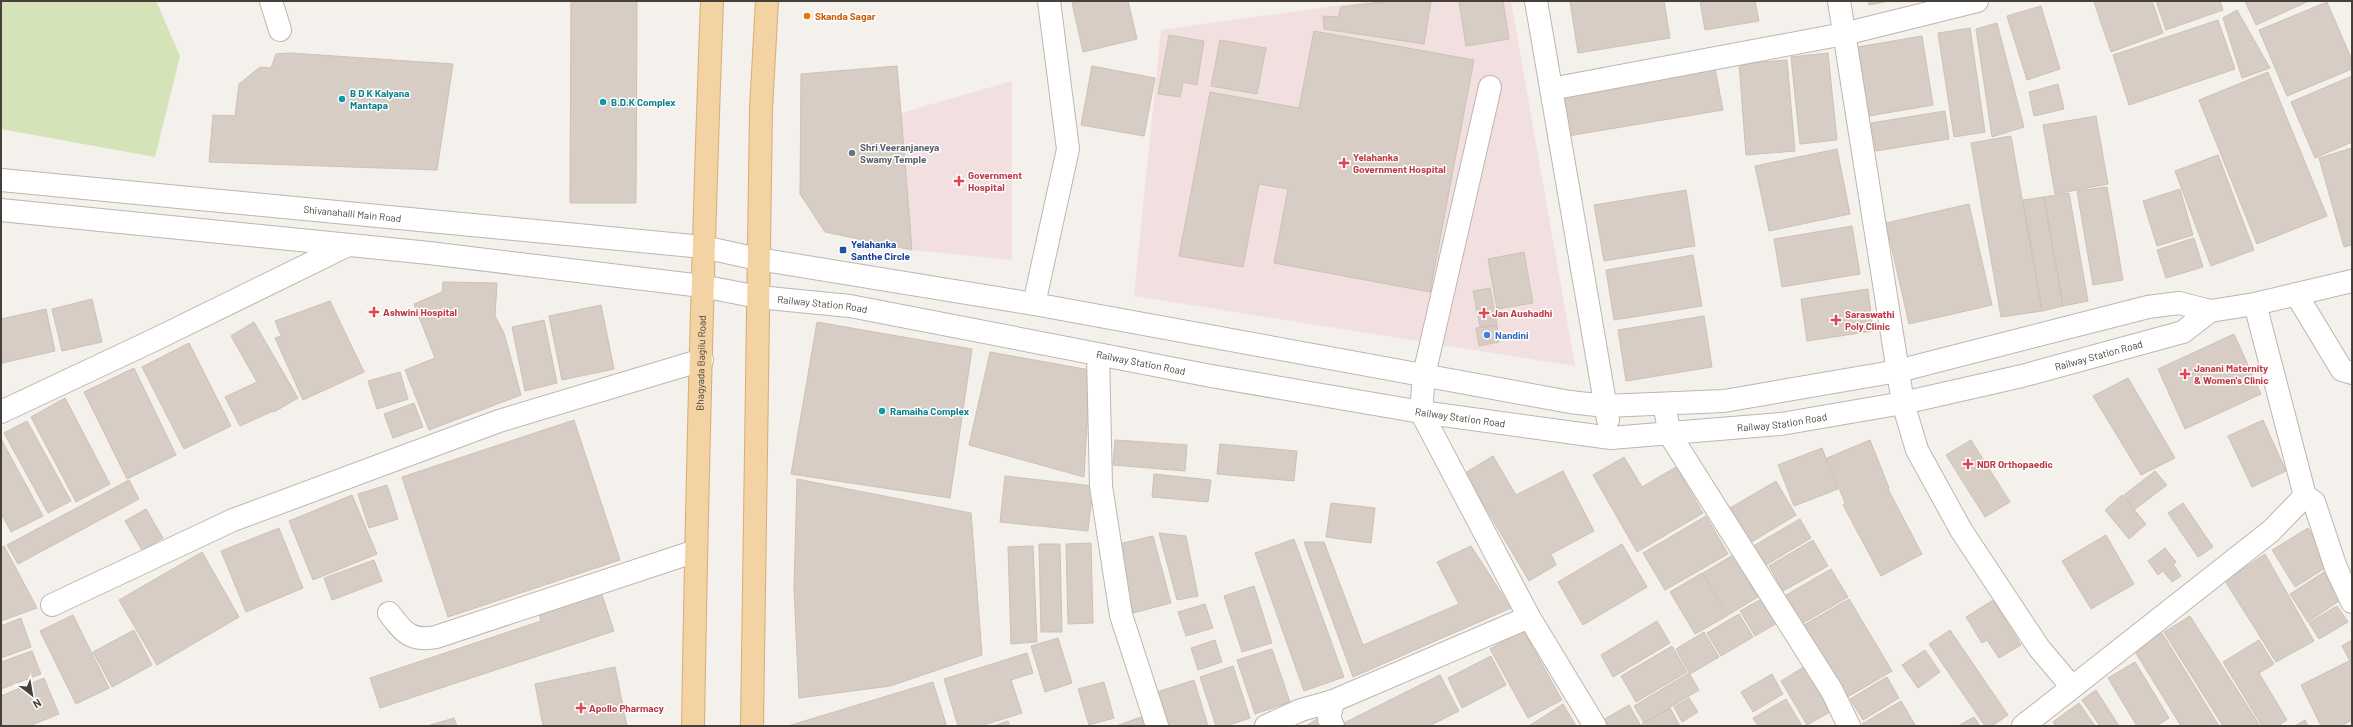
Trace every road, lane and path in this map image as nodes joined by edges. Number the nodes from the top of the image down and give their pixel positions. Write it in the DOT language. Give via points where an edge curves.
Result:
graph roads {
  1 [pos="271,1"];
  2 [pos="712,1"];
  3 [pos="767,1"];
  4 [pos="1049,1"];
  5 [pos="1536,1"];
  6 [pos="1839,1"];
  7 [pos="1977,1"];
  8 [pos="280,30"];
  9 [pos="1844,34"];
  10 [pos="1490,86"];
  11 [pos="1551,89"];
  12 [pos="1,180"];
  13 [pos="1,210"];
  14 [pos="348,245"];
  15 [pos="703,247"];
  16 [pos="758,258"];
  17 [pos="2352,281"];
  18 [pos="702,286"];
  19 [pos="2296,294"];
  20 [pos="758,297"];
  21 [pos="1034,304"];
  22 [pos="2255,304"];
  23 [pos="2210,311"];
  24 [pos="1098,355"];
  25 [pos="702,360"];
  26 [pos="1898,371"];
  27 [pos="1424,375"];
  28 [pos="2350,375"];
  29 [pos="1903,403"];
  30 [pos="1664,404"];
  31 [pos="1605,406"];
  32 [pos="1,412"];
  33 [pos="1421,412"];
  34 [pos="1670,435"];
  35 [pos="1611,438"];
  36 [pos="2305,496"];
  37 [pos="696,551"];
  38 [pos="2352,602"];
  39 [pos="52,605"];
  40 [pos="389,613"];
  41 [pos="1529,617"];
  42 [pos="2072,686"];
  43 [pos="1333,701"];
  44 [pos="693,726"];
  45 [pos="752,726"];
  46 [pos="1157,726"];
  47 [pos="1266,726"];
  48 [pos="1333,726"];
  49 [pos="1595,726"];
  50 [pos="1849,726"];
  51 [pos="2023,726"];
  1 -- 8 [label="street"];
  2 -- 15 [label="main road, Bhagyada Bagilu Road"];
  3 -- 16 [label="main road" via="761,109"];
  4 -- 21 [label="street" via="1068,149"];
  5 -- 11 [label="street"];
  6 -- 9 [label="street"];
  7 -- 9 [label="street"];
  9 -- 11 [label="street"];
  9 -- 26 [label="street"];
  10 -- 27 [label="street"];
  11 -- 31 [label="street"];
  12 -- 15 [label="street, Shivanahalli Main Road"];
  13 -- 14 [label="street, Railway Station Road"];
  14 -- 18 [label="street, Railway Station Road"];
  14 -- 32 [label="street"];
  15 -- 16 [label="street, Railway Station Road"];
  15 -- 18 [label="main road, Bhagyada Bagilu Road"];
  16 -- 20 [label="main road"];
  16 -- 21 [label="street, Railway Station Road"];
  17 -- 19 [label="street, Railway Station Road"];
  18 -- 20 [label="street, Railway Station Road"];
  18 -- 25 [label="main road, Bhagyada Bagilu Road"];
  19 -- 22 [label="street, Railway Station Road"];
  19 -- 28 [label="street"];
  20 -- 24 [label="street, Railway Station Road" via="850,306"];
  20 -- 45 [label="main road"];
  21 -- 27 [label="street, Railway Station Road"];
  22 -- 23 [label="street, Railway Station Road"];
  22 -- 36 [label="street"];
  23 -- 26 [label="street, Railway Station Road" via="2179,303 2148,308"];
  23 -- 29 [label="street, Railway Station Road" via="2183,332 2022,376"];
  24 -- 33 [label="street, Railway Station Road"];
  24 -- 46 [label="street" via="1101,486 1120,607"];
  25 -- 37 [label="main road, Bhagyada Bagilu Road"];
  25 -- 39 [label="street" via="499,420 234,520"];
  26 -- 29 [label="street"];
  26 -- 30 [label="street, Railway Station Road" via="1724,401"];
  27 -- 31 [label="street, Railway Station Road"];
  27 -- 33 [label="street"];
  29 -- 34 [label="street, Railway Station Road" via="1781,424"];
  29 -- 42 [label="street" via="1917,450 1961,530 2039,648"];
  30 -- 31 [label="street, Railway Station Road"];
  30 -- 34 [label="street"];
  31 -- 35 [label="street"];
  33 -- 35 [label="street, Railway Station Road"];
  33 -- 41 [label="street"];
  34 -- 35 [label="street, Railway Station Road"];
  34 -- 50 [label="street" via="1832,691"];
  36 -- 38 [label="street" via="2314,502 2336,568"];
  36 -- 42 [label="street" via="2271,531"];
  37 -- 40 [label="street" via="436,637 423,639 410,636"];
  37 -- 44 [label="main road, Bhagyada Bagilu Road"];
  41 -- 43 [label="street"];
  41 -- 49 [label="street"];
  42 -- 51 [label="street"];
  43 -- 47 [label="street" via="1301,710"];
  43 -- 48 [label="street" via="1329,719"];
}
